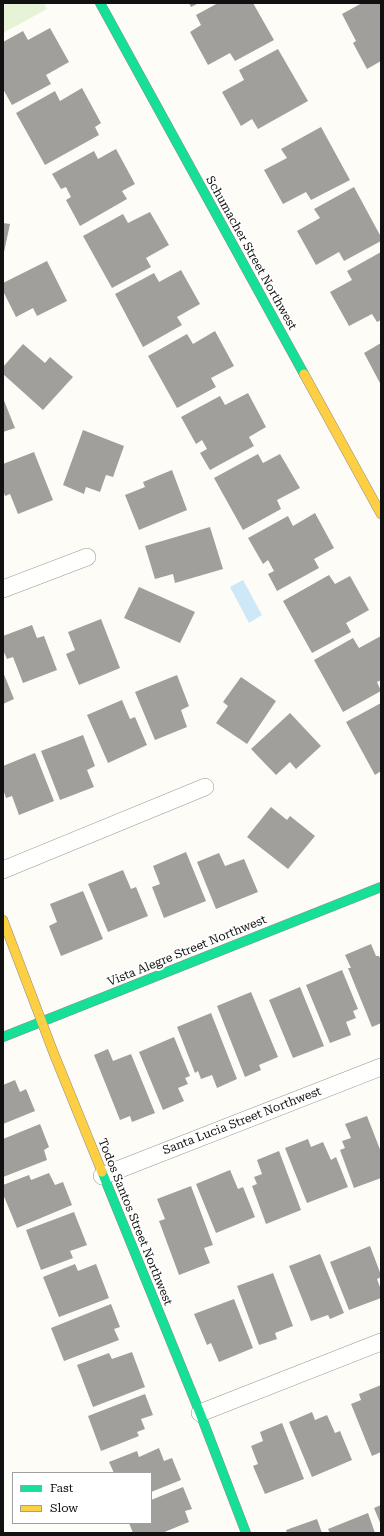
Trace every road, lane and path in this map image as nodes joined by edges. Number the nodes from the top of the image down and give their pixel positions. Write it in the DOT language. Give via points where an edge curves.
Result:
graph roads {
  1 [pos="100,3"];
  2 [pos="381,514"];
  3 [pos="87,557"];
  4 [pos="3,589"];
  5 [pos="205,787"];
  6 [pos="3,870"];
  7 [pos="381,887"];
  8 [pos="3,920"];
  9 [pos="42,1021"];
  10 [pos="3,1037"];
  11 [pos="381,1067"];
  12 [pos="102,1176"];
  13 [pos="381,1342"];
  14 [pos="200,1413"];
  15 [pos="246,1533"];
  1 -- 2 [label="street, Schumacher Street Northwest"];
  3 -- 4 [label="street"];
  5 -- 6 [label="street"];
  7 -- 9 [label="street, Vista Alegre Street Northwest"];
  8 -- 9 [label="street, Todos Santos Street Northwest"];
  9 -- 10 [label="street, Vista Alegre Street Northwest"];
  9 -- 12 [label="street, Todos Santos Street Northwest"];
  11 -- 12 [label="street, Santa Lucia Street Northwest"];
  12 -- 14 [label="street, Todos Santos Street Northwest"];
  13 -- 14 [label="street"];
  14 -- 15 [label="street, Todos Santos Street Northwest"];
}
